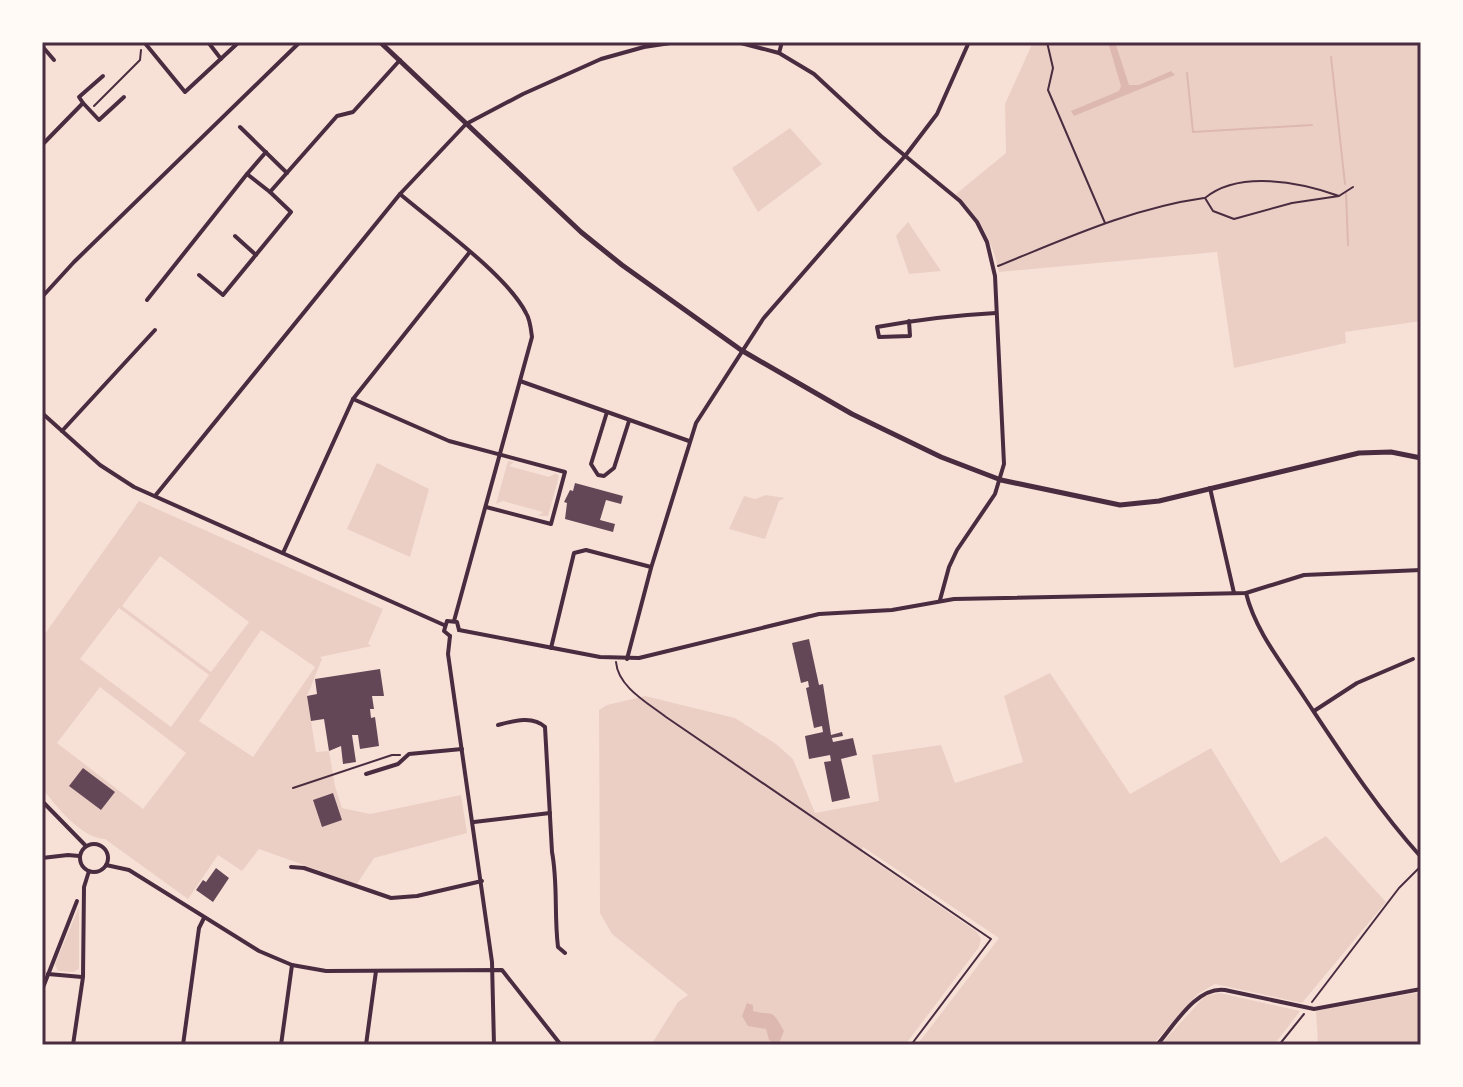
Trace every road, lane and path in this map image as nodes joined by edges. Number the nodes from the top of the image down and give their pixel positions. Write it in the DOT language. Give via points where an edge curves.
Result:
graph roads {
  1 [pos="144,42"];
  2 [pos="208,42"];
  3 [pos="239,42"];
  4 [pos="300,42"];
  5 [pos="380,42"];
  6 [pos="677,42"];
  7 [pos="737,42"];
  8 [pos="782,42"];
  9 [pos="969,42"];
  10 [pos="1047,42"];
  11 [pos="655,44"];
  12 [pos="42,46"];
  13 [pos="141,50"];
  14 [pos="779,53"];
  15 [pos="221,59"];
  16 [pos="54,60"];
  17 [pos="400,60"];
  18 [pos="103,76"];
  19 [pos="124,97"];
  20 [pos="83,103"];
  21 [pos="90,110"];
  22 [pos="466,124"];
  23 [pos="240,127"];
  24 [pos="42,145"];
  25 [pos="266,152"];
  26 [pos="905,156"];
  27 [pos="287,173"];
  28 [pos="247,174"];
  29 [pos="1353,187"];
  30 [pos="270,192"];
  31 [pos="400,194"];
  32 [pos="1339,196"];
  33 [pos="1205,198"];
  34 [pos="1105,223"];
  35 [pos="235,236"];
  36 [pos="469,253"];
  37 [pos="256,255"];
  38 [pos="994,268"];
  39 [pos="199,275"];
  40 [pos="42,297"];
  41 [pos="147,300"];
  42 [pos="996,313"];
  43 [pos="909,321"];
  44 [pos="155,330"];
  45 [pos="741,350"];
  46 [pos="520,381"];
  47 [pos="353,399"];
  48 [pos="607,412"];
  49 [pos="42,413"];
  50 [pos="629,420"];
  51 [pos="62,431"];
  52 [pos="689,441"];
  53 [pos="500,454"];
  54 [pos="1421,458"];
  55 [pos="1001,480"];
  56 [pos="1210,488"];
  57 [pos="155,496"];
  58 [pos="486,507"];
  59 [pos="283,553"];
  60 [pos="651,568"];
  61 [pos="1421,570"];
  62 [pos="1234,593"];
  63 [pos="1246,593"];
  64 [pos="940,600"];
  65 [pos="454,621"];
  66 [pos="444,625"];
  67 [pos="459,630"];
  68 [pos="450,636"];
  69 [pos="551,648"];
  70 [pos="616,659"];
  71 [pos="627,659"];
  72 [pos="1413,659"];
  73 [pos="1314,711"];
  74 [pos="498,725"];
  75 [pos="462,749"];
  76 [pos="409,754"];
  77 [pos="366,774"];
  78 [pos="293,788"];
  79 [pos="42,801"];
  80 [pos="550,813"];
  81 [pos="474,822"];
  82 [pos="86,846"];
  83 [pos="80,856"];
  84 [pos="1421,857"];
  85 [pos="42,858"];
  86 [pos="106,865"];
  87 [pos="1421,866"];
  88 [pos="291,867"];
  89 [pos="89,871"];
  90 [pos="482,881"];
  91 [pos="77,901"];
  92 [pos="204,918"];
  93 [pos="565,953"];
  94 [pos="292,965"];
  95 [pos="493,969"];
  96 [pos="376,971"];
  97 [pos="48,974"];
  98 [pos="83,977"];
  99 [pos="1421,989"];
  100 [pos="42,990"];
  101 [pos="1308,1008"];
  102 [pos="73,1045"];
  103 [pos="183,1045"];
  104 [pos="281,1045"];
  105 [pos="366,1045"];
  106 [pos="494,1045"];
  107 [pos="561,1045"];
  108 [pos="911,1045"];
  109 [pos="1157,1045"];
  110 [pos="1279,1045"];
  1 -- 15 [label="street" via="185,92"];
  2 -- 15 [label="street"];
  3 -- 15 [label="street"];
  4 -- 40 [label="street"];
  5 -- 17 [label="main road"];
  6 -- 11 [label="street"];
  7 -- 14 [label="street"];
  8 -- 14 [label="street"];
  9 -- 26 [label="street" via="937,114"];
  10 -- 34 [label="path" via="1053,68 1048,90"];
  11 -- 22 [label="street" via="578,68"];
  12 -- 16 [label="street"];
  13 -- 21 [label="path" via="140,60"];
  14 -- 26 [label="street" via="814,74"];
  17 -- 22 [label="main road"];
  17 -- 27 [label="street" via="353,112 337,116"];
  18 -- 20 [label="street" via="79,97"];
  19 -- 21 [label="street" via="99,120"];
  20 -- 21 [label="street"];
  20 -- 24 [label="street"];
  22 -- 31 [label="street"];
  22 -- 45 [label="main road" via="581,232"];
  23 -- 25 [label="street"];
  25 -- 27 [label="street"];
  25 -- 28 [label="street"];
  26 -- 38 [label="street" via="970,212 983,232"];
  26 -- 45 [label="street"];
  27 -- 30 [label="street"];
  28 -- 30 [label="street"];
  28 -- 41 [label="street"];
  29 -- 32 [label="path"];
  30 -- 37 [label="street" via="291,212"];
  31 -- 36 [label="street"];
  31 -- 57 [label="street"];
  32 -- 33 [label="path" via="1262,182 1218,187"];
  32 -- 33 [label="path" via="1234,219 1213,211"];
  33 -- 34 [label="path"];
  34 -- 38 [label="path"];
  35 -- 37 [label="street"];
  36 -- 46 [label="street" via="527,314 532,337"];
  36 -- 47 [label="street"];
  37 -- 39 [label="street" via="223,295"];
  38 -- 42 [label="street"];
  42 -- 43 [label="street"];
  42 -- 55 [label="street"];
  43 -- 43 [label="street" via="910,336 879,337 877,327"];
  44 -- 51 [label="street"];
  45 -- 52 [label="street"];
  45 -- 55 [label="main road" via="898,438"];
  46 -- 48 [label="street"];
  46 -- 53 [label="street"];
  47 -- 53 [label="street" via="449,441"];
  47 -- 59 [label="street"];
  48 -- 50 [label="street"];
  48 -- 50 [label="street" via="591,464 598,475 614,468"];
  49 -- 51 [label="street"];
  50 -- 52 [label="street"];
  51 -- 57 [label="street" via="116,476"];
  52 -- 60 [label="street"];
  53 -- 58 [label="street"];
  53 -- 58 [label="street" via="565,472 551,524"];
  54 -- 56 [label="main road" via="1359,453"];
  55 -- 56 [label="main road" via="1120,505"];
  55 -- 64 [label="street" via="957,550"];
  56 -- 62 [label="street"];
  57 -- 59 [label="street"];
  58 -- 65 [label="street"];
  59 -- 66 [label="street"];
  60 -- 69 [label="street" via="586,550 574,553"];
  60 -- 71 [label="street"];
  61 -- 63 [label="street" via="1304,575"];
  62 -- 63 [label="street"];
  62 -- 64 [label="street"];
  63 -- 73 [label="street" via="1257,624"];
  64 -- 71 [label="street" via="892,610 819,614"];
  65 -- 66 [label="street"];
  65 -- 67 [label="street"];
  66 -- 68 [label="street"];
  67 -- 68 [label="street"];
  67 -- 69 [label="street"];
  68 -- 75 [label="street"];
  69 -- 70 [label="street"];
  70 -- 71 [label="street"];
  70 -- 108 [label="path" via="623,680 666,717 991,939"];
  72 -- 73 [label="street" via="1357,683"];
  73 -- 84 [label="street" via="1374,801"];
  74 -- 80 [label="street" via="532,720 545,727"];
  75 -- 76 [label="street"];
  75 -- 81 [label="street"];
  76 -- 77 [label="street" via="398,764"];
  76 -- 78 [label="path"];
  79 -- 82 [label="street"];
  80 -- 81 [label="street"];
  80 -- 93 [label="street" via="555,923 558,947"];
  81 -- 90 [label="street"];
  82 -- 83 [label="street"];
  82 -- 86 [label="street" via="104,848"];
  83 -- 85 [label="street"];
  83 -- 89 [label="street"];
  86 -- 89 [label="street"];
  86 -- 92 [label="street" via="129,870"];
  87 -- 101 [label="path"];
  88 -- 90 [label="street" via="391,898"];
  89 -- 98 [label="street" via="84,887"];
  90 -- 95 [label="street"];
  91 -- 97 [label="street"];
  92 -- 94 [label="street"];
  92 -- 103 [label="street"];
  94 -- 96 [label="street"];
  94 -- 104 [label="street"];
  95 -- 96 [label="street"];
  95 -- 106 [label="street"];
  95 -- 107 [label="street" via="506,973"];
  96 -- 105 [label="street"];
  97 -- 98 [label="street"];
  97 -- 100 [label="street"];
  98 -- 102 [label="street"];
  99 -- 101 [label="street"];
  101 -- 109 [label="street" via="1211,990"];
  101 -- 110 [label="path"];
}
